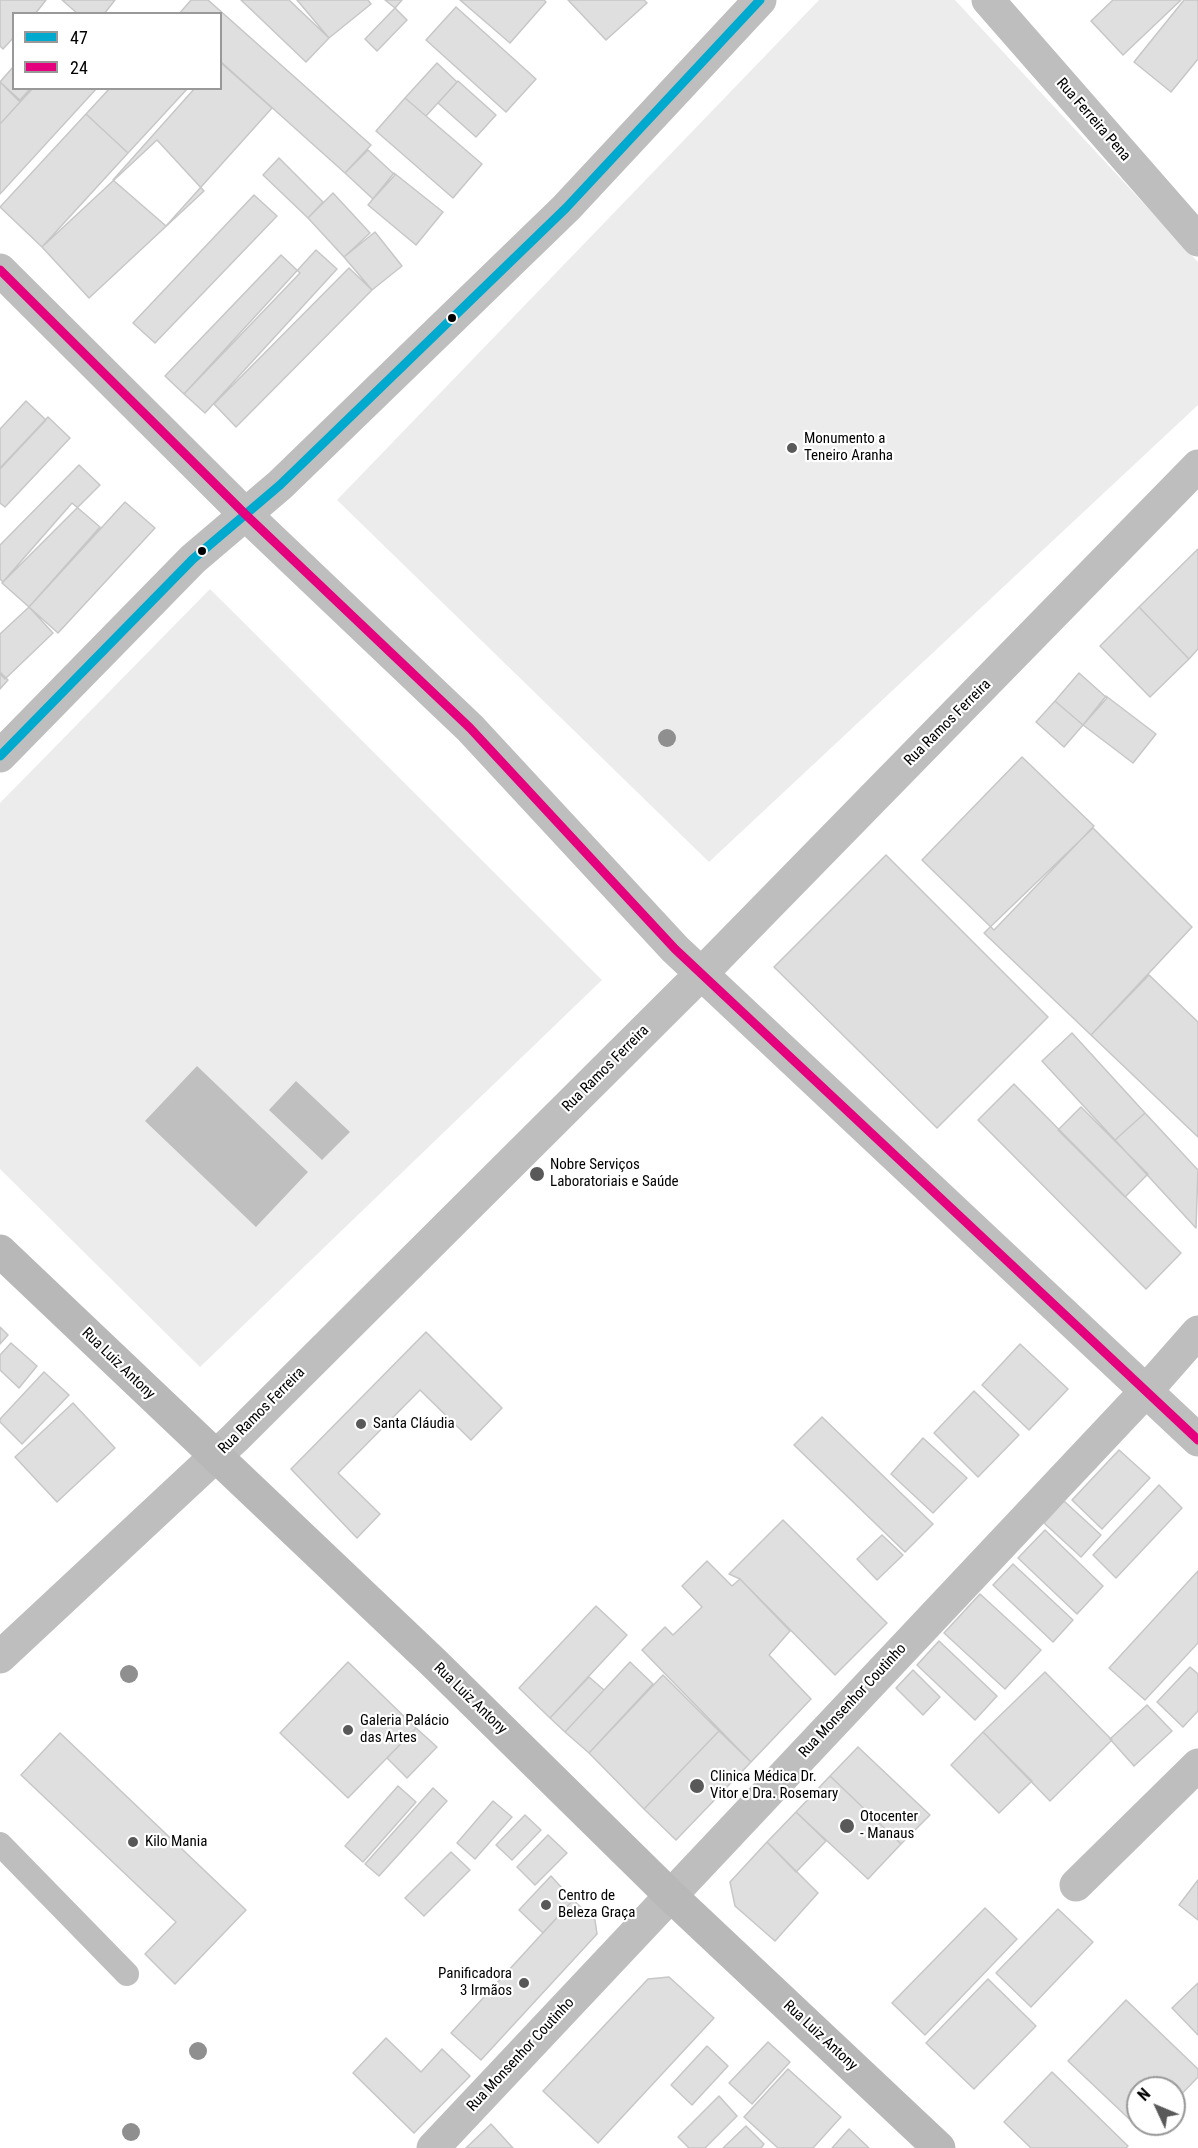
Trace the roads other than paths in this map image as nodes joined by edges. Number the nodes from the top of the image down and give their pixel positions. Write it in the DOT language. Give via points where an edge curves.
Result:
graph roads {
  1 [pos="760,0"];
  2 [pos="988,0"];
  3 [pos="1198,240"];
  4 [pos="0,270"];
  5 [pos="1198,466"];
  6 [pos="245,514"];
  7 [pos="0,756"];
  8 [pos="702,973"];
  9 [pos="0,1251"];
  10 [pos="1198,1332"];
  11 [pos="1146,1391"];
  12 [pos="1198,1440"];
  13 [pos="216,1456"];
  14 [pos="0,1657"];
  15 [pos="1198,1765"];
  16 [pos="0,1844"];
  17 [pos="1076,1885"];
  18 [pos="670,1895"];
  19 [pos="127,1974"];
  20 [pos="433,2148"];
  21 [pos="939,2148"];
  1 -- 6 [label="street" via="566,208 289,477"];
  2 -- 3 [label="street, Rua Ferreira Pena"];
  4 -- 6 [label="street"];
  5 -- 8 [label="street, Rua Ramos Ferreira"];
  6 -- 7 [label="street" via="193,560"];
  6 -- 8 [label="street" via="470,728"];
  8 -- 11 [label="street"];
  8 -- 13 [label="street, Rua Ramos Ferreira"];
  9 -- 13 [label="main road, Rua Luiz Antony"];
  10 -- 11 [label="street, Rua Monsenhor Coutinho"];
  11 -- 12 [label="street"];
  11 -- 18 [label="street, Rua Monsenhor Coutinho"];
  13 -- 14 [label="street, Rua Ramos Ferreira"];
  13 -- 18 [label="main road, Rua Luiz Antony"];
  15 -- 17 [label="street"];
  16 -- 19 [label="lane"];
  18 -- 20 [label="street, Rua Monsenhor Coutinho"];
  18 -- 21 [label="main road, Rua Luiz Antony"];
}
